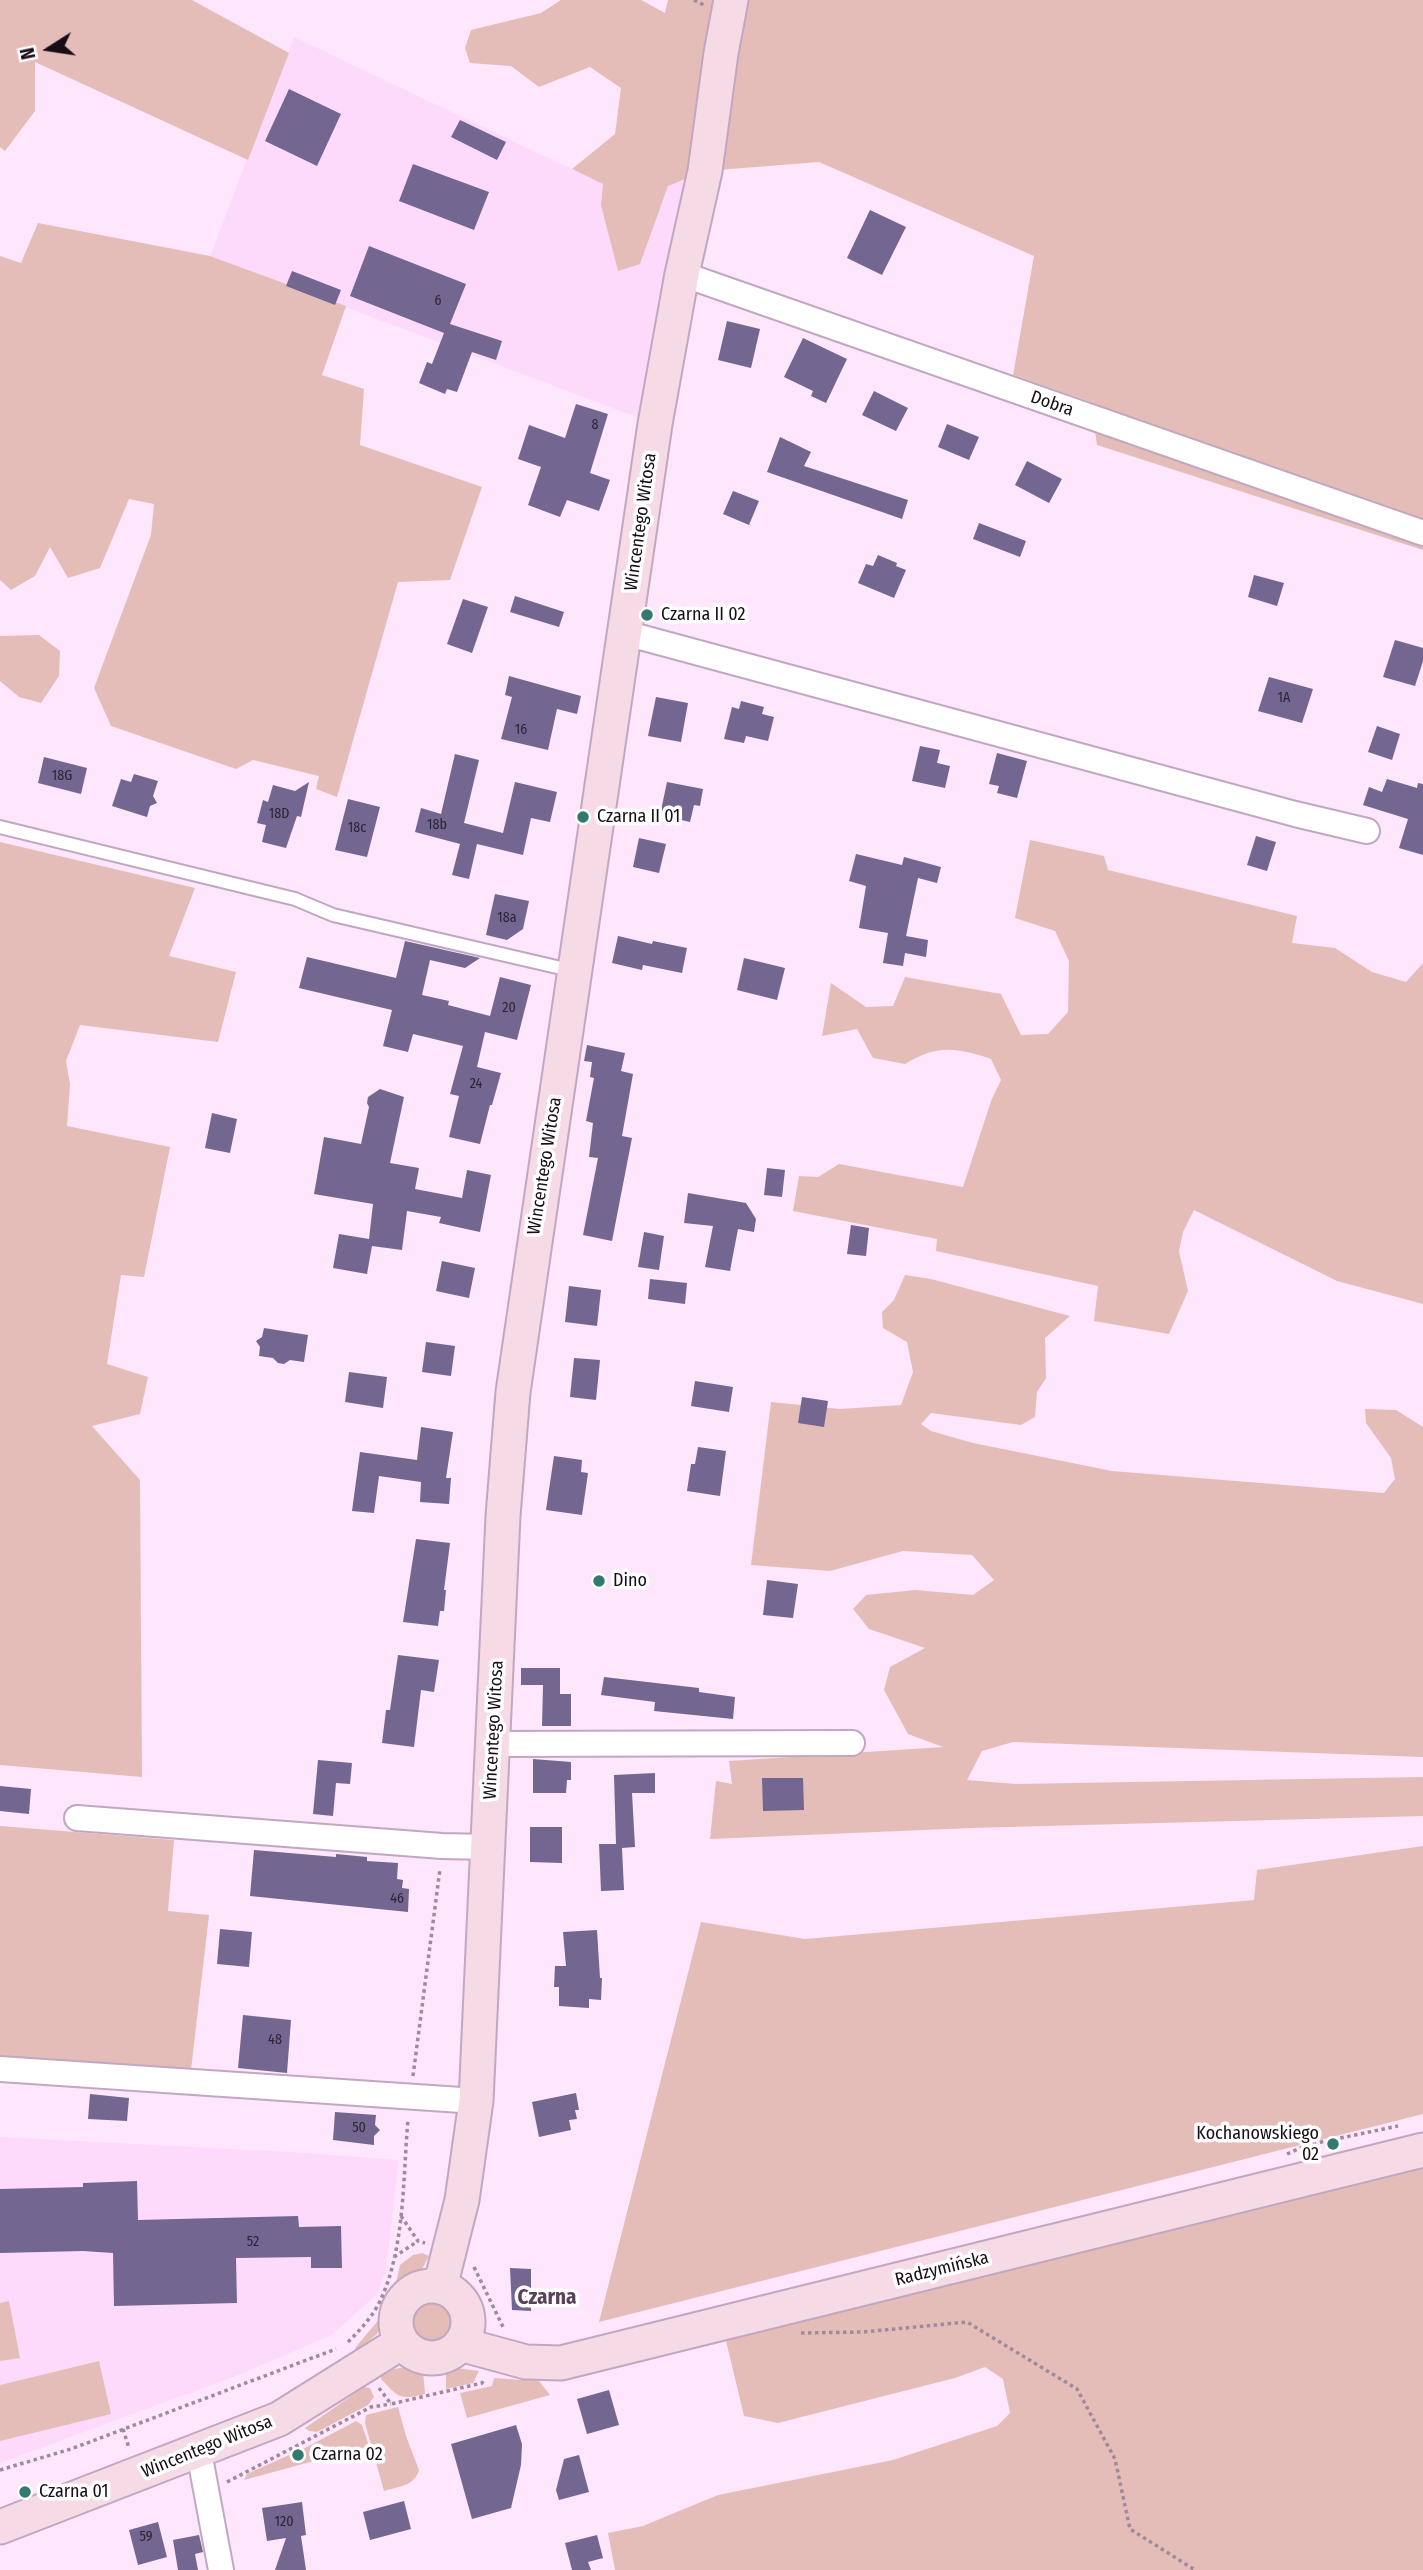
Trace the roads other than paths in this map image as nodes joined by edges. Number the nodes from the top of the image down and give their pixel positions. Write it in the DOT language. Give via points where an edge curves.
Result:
graph roads {
  1 [pos="732,0"];
  2 [pos="682,274"];
  3 [pos="1423,533"];
  4 [pos="625,633"];
  5 [pos="0,827"];
  6 [pos="1367,831"];
  7 [pos="574,971"];
  8 [pos="494,1744"];
  9 [pos="852,1744"];
  10 [pos="77,1818"];
  11 [pos="488,1847"];
  12 [pos="0,2070"];
  13 [pos="476,2101"];
  14 [pos="1423,2150"];
  15 [pos="440,2287"];
  16 [pos="402,2342"];
  17 [pos="460,2344"];
  18 [pos="198,2452"];
  19 [pos="0,2527"];
  20 [pos="220,2570"];
  1 -- 2 [label="main road, Wincentego Witosa" via="705,171"];
  2 -- 3 [label="street, Dobra"];
  2 -- 4 [label="main road, Wincentego Witosa"];
  4 -- 6 [label="street"];
  4 -- 7 [label="main road, Wincentego Witosa"];
  5 -- 7 [label="lane" via="295,899 333,915"];
  7 -- 8 [label="main road, Wincentego Witosa" via="513,1392"];
  8 -- 9 [label="street"];
  8 -- 11 [label="main road, Wincentego Witosa"];
  10 -- 11 [label="street"];
  11 -- 13 [label="main road, Wincentego Witosa"];
  12 -- 13 [label="street"];
  13 -- 15 [label="main road, Wincentego Witosa" via="462,2200"];
  14 -- 17 [label="main road, Radzymińska" via="561,2363 526,2362"];
  15 -- 16 [label="main road" via="416,2289 399,2307 397,2331"];
  15 -- 17 [label="main road" via="451,2291 466,2310 466,2334"];
  16 -- 17 [label="main road" via="420,2356 431,2358 452,2352"];
  16 -- 18 [label="main road, Wincentego Witosa" via="279,2419"];
  18 -- 19 [label="main road, Wincentego Witosa"];
  18 -- 20 [label="street"];
}
